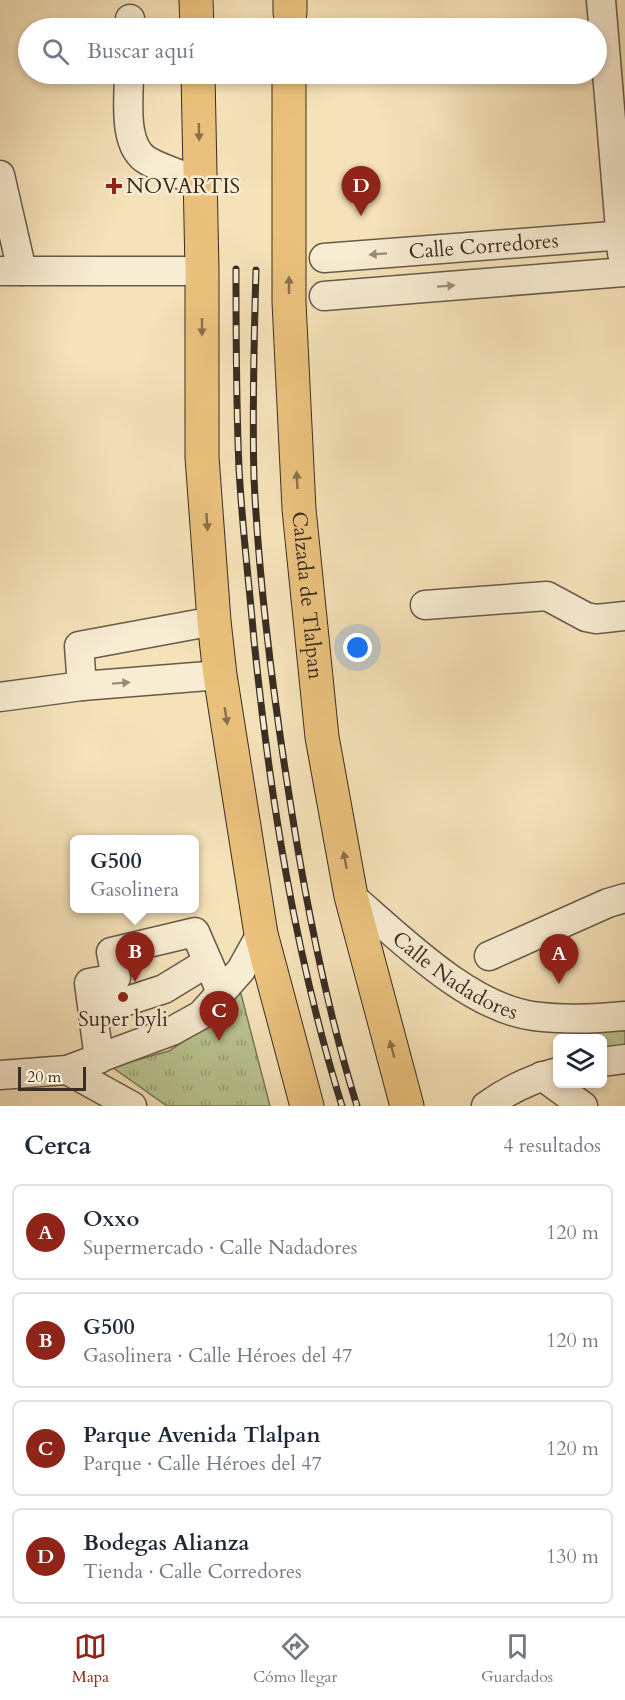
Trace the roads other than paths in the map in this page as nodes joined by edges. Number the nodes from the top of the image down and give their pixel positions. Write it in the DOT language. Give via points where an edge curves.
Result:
graph roads {
  1 [pos="196,0"];
  2 [pos="602,0"];
  3 [pos="197,18"];
  4 [pos="604,18"];
  5 [pos="607,56"];
  6 [pos="129,84"];
  7 [pos="198,84"];
  8 [pos="289,84"];
  9 [pos="0,175"];
  10 [pos="200,182"];
  11 [pos="623,235"];
  12 [pos="11,271"];
  13 [pos="202,271"];
  14 [pos="625,277"];
  15 [pos="425,606"];
  16 [pos="625,616"];
  17 [pos="214,621"];
  18 [pos="220,675"];
  19 [pos="82,686"];
  20 [pos="0,698"];
  21 [pos="351,896"];
  22 [pos="625,898"];
  23 [pos="261,934"];
  24 [pos="489,956"];
  25 [pos="208,962"];
  26 [pos="164,989"];
  27 [pos="220,992"];
  28 [pos="93,1012"];
  29 [pos="625,1016"];
  30 [pos="575,1028"];
  31 [pos="175,1029"];
  32 [pos="99,1059"];
  33 [pos="625,1059"];
  34 [pos="607,1061"];
  35 [pos="67,1070"];
  36 [pos="550,1074"];
  37 [pos="0,1075"];
  38 [pos="132,1106"];
  39 [pos="307,1106"];
  40 [pos="407,1106"];
  41 [pos="486,1106"];
  42 [pos="583,1106"];
  1 -- 3 [label="highway"];
  2 -- 4 [label="street"];
  5 -- 11 [label="street"];
  6 -- 10 [label="street" via="128,125 133,144 145,160"];
  7 -- 10 [label="highway, one-way"];
  21 -- 8 [label="highway, Calzada de Tlalpan, one-way" via="322,737 298,509 289,302"];
  9 -- 12 [label="street"];
  10 -- 13 [label="highway"];
  11 -- 14 [label="street"];
  11 -- 14 [label="street, Calle Corredores, one-way" via="333,257 335,295"];
  12 -- 13 [label="street"];
  13 -- 17 [label="highway, one-way" via="202,457"];
  15 -- 16 [label="street" via="546,596 586,617"];
  17 -- 18 [label="highway"];
  17 -- 19 [label="street" via="79,646"];
  19 -- 18 [label="street, one-way"];
  18 -- 23 [label="highway, one-way"];
  19 -- 20 [label="street"];
  21 -- 30 [label="street, Calle Nadadores" via="460,985 495,1004"];
  40 -- 21 [label="highway, Calzada de Tlalpan, one-way"];
  22 -- 24 [label="street"];
  23 -- 27 [label="street" via="241,970"];
  23 -- 39 [label="highway"];
  25 -- 26 [label="street"];
  25 -- 27 [label="street"];
  25 -- 28 [label="street" via="195,932 111,952 116,978 89,983"];
  26 -- 28 [label="street"];
  26 -- 31 [label="street"];
  27 -- 31 [label="street" via="201,1015"];
  28 -- 32 [label="street"];
  29 -- 30 [label="street, Calle Nadadores"];
  31 -- 32 [label="street"];
  32 -- 35 [label="street"];
  33 -- 34 [label="street"];
  35 -- 37 [label="street"];
  35 -- 38 [label="street"];
  36 -- 41 [label="street" via="506,1091"];
  36 -- 42 [label="street"];
}
